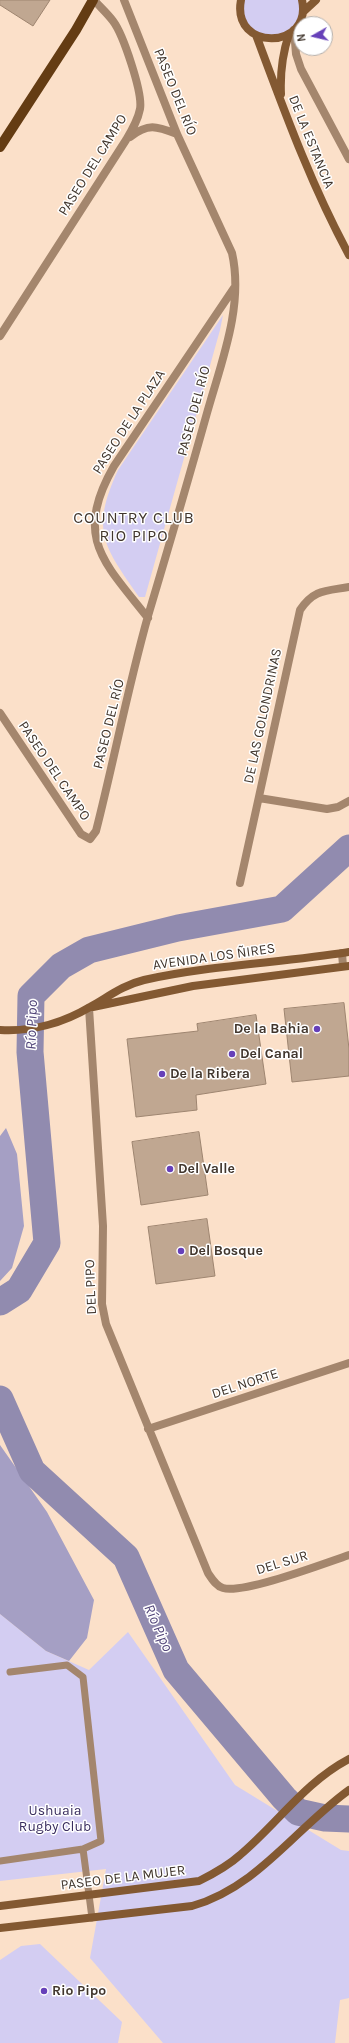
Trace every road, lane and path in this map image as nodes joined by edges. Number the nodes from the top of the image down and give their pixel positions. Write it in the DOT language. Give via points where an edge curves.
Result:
graph roads {
  1 [pos="93,0"];
  2 [pos="124,0"];
  3 [pos="302,0"];
  4 [pos="316,0"];
  5 [pos="239,2"];
  6 [pos="303,12"];
  7 [pos="291,32"];
  8 [pos="256,35"];
  9 [pos="281,103"];
  10 [pos="177,134"];
  11 [pos="126,140"];
  12 [pos="0,147"];
  13 [pos="349,159"];
  14 [pos="349,255"];
  15 [pos="235,287"];
  16 [pos="0,336"];
  17 [pos="349,586"];
  18 [pos="148,618"];
  19 [pos="0,713"];
  20 [pos="259,798"];
  21 [pos="349,801"];
  22 [pos="90,839"];
  23 [pos="240,883"];
  24 [pos="345,952"];
  25 [pos="346,966"];
  26 [pos="89,1008"];
  27 [pos="3,1030"];
  28 [pos="349,1363"];
  29 [pos="148,1429"];
  30 [pos="349,1556"];
  31 [pos="222,1588"];
  32 [pos="10,1672"];
  33 [pos="349,1759"];
  34 [pos="349,1790"];
  35 [pos="83,1849"];
  36 [pos="0,1860"];
  37 [pos="90,1896"];
  38 [pos="0,1906"];
  39 [pos="92,1918"];
  40 [pos="0,1928"];
  1 -- 11 [label="street, PASEO DEL CAMPO" via="113,21 140,94 136,122"];
  1 -- 12 [label="main road"];
  2 -- 10 [label="street, PASEO DEL RÍO"];
  3 -- 6 [label="street"];
  4 -- 6 [label="street"];
  5 -- 8 [label="street, DE LA ESTANCIA" via="244,22"];
  6 -- 7 [label="street" via="300,21"];
  7 -- 8 [label="street" via="274,39"];
  7 -- 9 [label="street" via="280,70"];
  7 -- 13 [label="street" via="301,69"];
  8 -- 9 [label="street, DE LA ESTANCIA"];
  9 -- 14 [label="street, DE LA ESTANCIA" via="324,205"];
  10 -- 11 [label="street" via="149,126 140,129"];
  10 -- 15 [label="street, PASEO DEL RÍO" via="232,253"];
  11 -- 16 [label="street, PASEO DEL CAMPO"];
  15 -- 18 [label="street, PASEO DEL RÍO" via="228,336"];
  15 -- 18 [label="street, PASEO DE LA PLAZA" via="114,466 96,504 95,539 101,556"];
  17 -- 20 [label="street, DE LAS GOLONDRINAS" via="317,593 308,598 300,610"];
  18 -- 22 [label="street, PASEO DEL RÍO" via="96,831"];
  19 -- 22 [label="street, PASEO DEL CAMPO" via="81,834"];
  20 -- 21 [label="street" via="327,809"];
  20 -- 23 [label="street, DE LAS GOLONDRINAS"];
  24 -- 25 [label="street"];
  24 -- 26 [label="street, AVENIDA LOS ÑIRES" via="192,971 143,981 119,989"];
  25 -- 26 [label="street, AVENIDA LOS ÑIRES" via="193,986"];
  26 -- 27 [label="street, AVENIDA LOS ÑIRES" via="33,1029"];
  26 -- 29 [label="street, DEL PIPO" via="103,1226 102,1304 106,1324"];
  28 -- 29 [label="street, DEL NORTE"];
  29 -- 31 [label="street, DEL PIPO" via="208,1573"];
  30 -- 31 [label="street, DEL SUR" via="244,1588"];
  32 -- 35 [label="lane" via="67,1665 83,1677 101,1841"];
  33 -- 37 [label="street, PASEO DE LA MUJER" via="303,1792 240,1856 217,1872 199,1881"];
  34 -- 39 [label="street" via="332,1802 243,1883 209,1901 192,1906"];
  35 -- 36 [label="lane"];
  35 -- 37 [label="lane"];
  37 -- 38 [label="street, PASEO DE LA MUJER"];
  37 -- 39 [label="lane"];
  39 -- 40 [label="street"];
}
